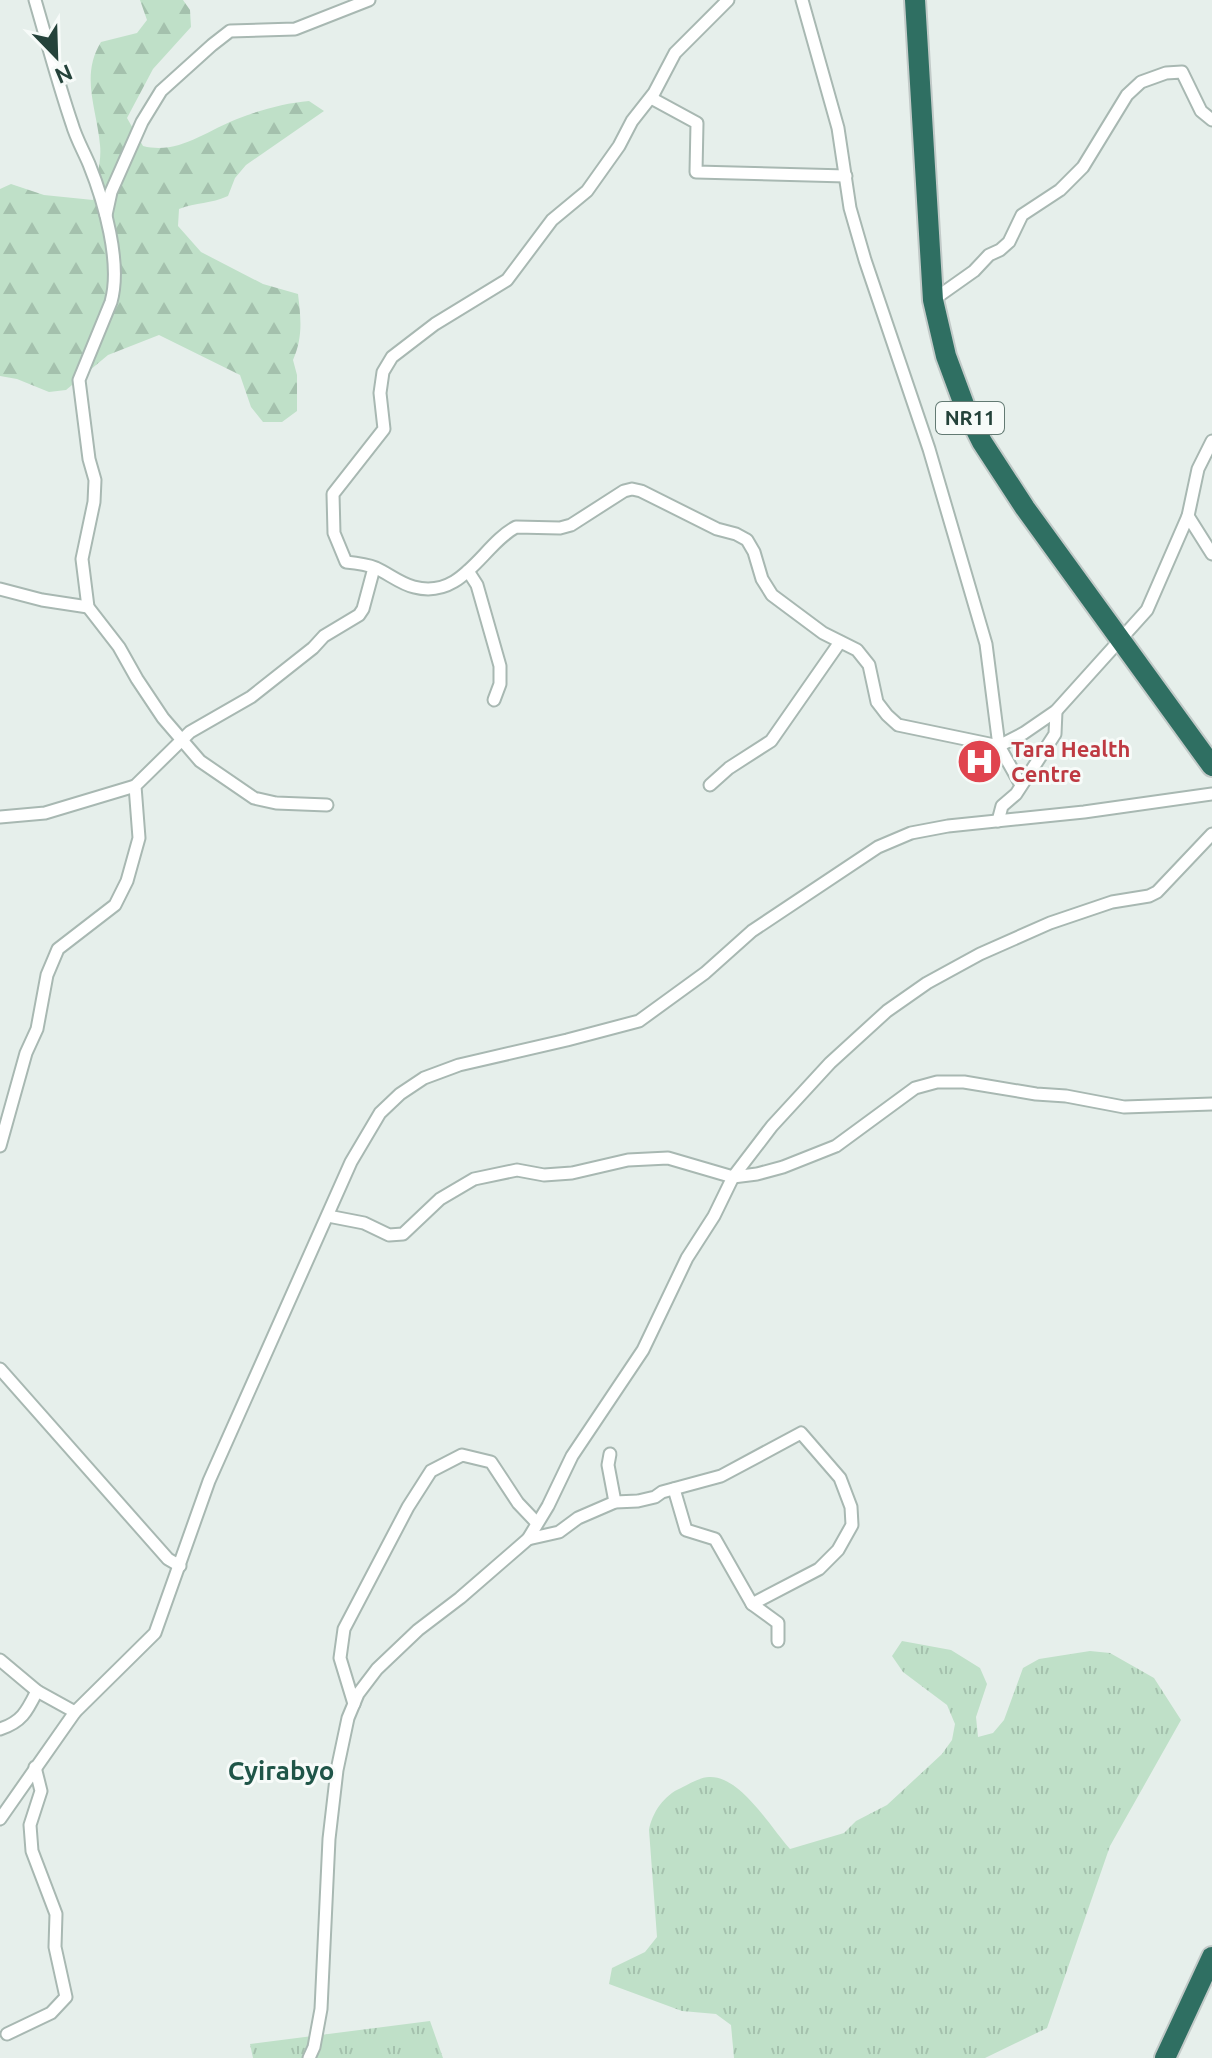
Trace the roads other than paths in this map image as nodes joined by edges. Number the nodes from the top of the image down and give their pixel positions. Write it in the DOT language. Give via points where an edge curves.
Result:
graph roads {
  1 [pos="35,0"];
  2 [pos="369,0"];
  3 [pos="728,0"];
  4 [pos="802,0"];
  5 [pos="915,0"];
  6 [pos="651,98"];
  7 [pos="1212,120"];
  8 [pos="846,176"];
  9 [pos="106,215"];
  10 [pos="933,300"];
  11 [pos="1212,441"];
  12 [pos="1188,516"];
  13 [pos="1212,554"];
  14 [pos="374,568"];
  15 [pos="468,571"];
  16 [pos="0,589"];
  17 [pos="88,607"];
  18 [pos="1120,640"];
  19 [pos="840,642"];
  20 [pos="494,700"];
  21 [pos="1056,711"];
  22 [pos="182,740"];
  23 [pos="999,746"];
  24 [pos="1212,765"];
  25 [pos="710,785"];
  26 [pos="1021,785"];
  27 [pos="135,786"];
  28 [pos="1212,794"];
  29 [pos="327,805"];
  30 [pos="0,817"];
  31 [pos="998,821"];
  32 [pos="1212,834"];
  33 [pos="1212,1104"];
  34 [pos="0,1146"];
  35 [pos="733,1177"];
  36 [pos="328,1216"];
  37 [pos="0,1369"];
  38 [pos="610,1454"];
  39 [pos="674,1489"];
  40 [pos="615,1502"];
  41 [pos="537,1523"];
  42 [pos="528,1539"];
  43 [pos="180,1566"];
  44 [pos="752,1604"];
  45 [pos="778,1641"];
  46 [pos="0,1660"];
  47 [pos="37,1691"];
  48 [pos="354,1704"];
  49 [pos="75,1712"];
  50 [pos="0,1729"];
  51 [pos="35,1767"];
  52 [pos="0,1819"];
  53 [pos="1212,1957"];
  54 [pos="7,2034"];
  55 [pos="309,2058"];
  56 [pos="1165,2058"];
  1 -- 9 [label="street" via="72,126"];
  2 -- 9 [label="street" via="295,29 230,31 212,45 161,91 142,122"];
  3 -- 6 [label="street" via="675,53"];
  4 -- 8 [label="street"];
  5 -- 10 [label="highway, NR11"];
  6 -- 8 [label="street" via="697,123 696,172"];
  6 -- 14 [label="street" via="587,191 552,220 507,280 416,337 383,372 384,429 333,494 334,533 346,562"];
  7 -- 10 [label="street" via="1201,111 1182,72 1141,82 1127,95 1083,167 1022,215 1000,250"];
  8 -- 23 [label="street" via="865,260 965,564 986,644"];
  9 -- 17 [label="street" via="114,289 79,380 95,480 82,559"];
  10 -- 18 [label="highway, NR11" via="946,356 982,442"];
  11 -- 12 [label="street" via="1198,469"];
  12 -- 13 [label="street"];
  12 -- 18 [label="street" via="1147,610"];
  14 -- 15 [label="street" via="428,590"];
  14 -- 22 [label="street" via="359,615 324,636 251,697"];
  15 -- 19 [label="street" via="516,527 571,525 632,489 747,540 772,595"];
  15 -- 20 [label="street" via="477,585 500,666"];
  16 -- 17 [label="street"];
  17 -- 22 [label="street"];
  18 -- 21 [label="street"];
  18 -- 24 [label="highway, NR11"];
  19 -- 23 [label="street" via="857,650 869,665 877,702 898,725"];
  19 -- 25 [label="street" via="771,741"];
  21 -- 23 [label="street"];
  21 -- 26 [label="street" via="1055,734"];
  22 -- 27 [label="street"];
  22 -- 29 [label="street" via="216,773 254,798"];
  23 -- 26 [label="street"];
  26 -- 31 [label="street" via="1002,806"];
  27 -- 30 [label="street" via="45,813"];
  27 -- 34 [label="street" via="139,838 127,881 115,905 58,949"];
  28 -- 31 [label="street"];
  31 -- 36 [label="street" via="911,833 878,847 752,931 639,1021 424,1078 370,1126"];
  32 -- 35 [label="street" via="1157,892 1050,923 980,954 887,1011 830,1063"];
  33 -- 35 [label="street" via="1124,1107 937,1082 915,1088 836,1146 783,1167"];
  35 -- 36 [label="street" via="684,1161 647,1158 572,1173 517,1170 474,1179 440,1199 403,1234 389,1235 364,1223"];
  35 -- 41 [label="street" via="643,1350 572,1456"];
  36 -- 43 [label="street" via="209,1481"];
  37 -- 43 [label="street" via="168,1559"];
  38 -- 40 [label="street"];
  39 -- 40 [label="street"];
  39 -- 44 [label="street" via="686,1530 715,1539"];
  39 -- 44 [label="street" via="721,1476 801,1433 840,1478 852,1525 838,1550 819,1569"];
  40 -- 42 [label="street" via="559,1532"];
  41 -- 42 [label="street"];
  41 -- 48 [label="street" via="491,1462 462,1455 431,1471 344,1629 340,1658"];
  42 -- 48 [label="street" via="418,1630 377,1669"];
  43 -- 49 [label="street" via="155,1633"];
  44 -- 45 [label="street" via="778,1623"];
  46 -- 47 [label="street"];
  47 -- 49 [label="street"];
  47 -- 50 [label="street" via="24,1716"];
  48 -- 55 [label="street" via="337,1770 321,2009"];
  49 -- 51 [label="street"];
  51 -- 52 [label="street"];
  51 -- 54 [label="street" via="41,1791 30,1825 32,1851 56,1914 55,1947 66,1997 51,2013"];
  53 -- 56 [label="highway"];
}
